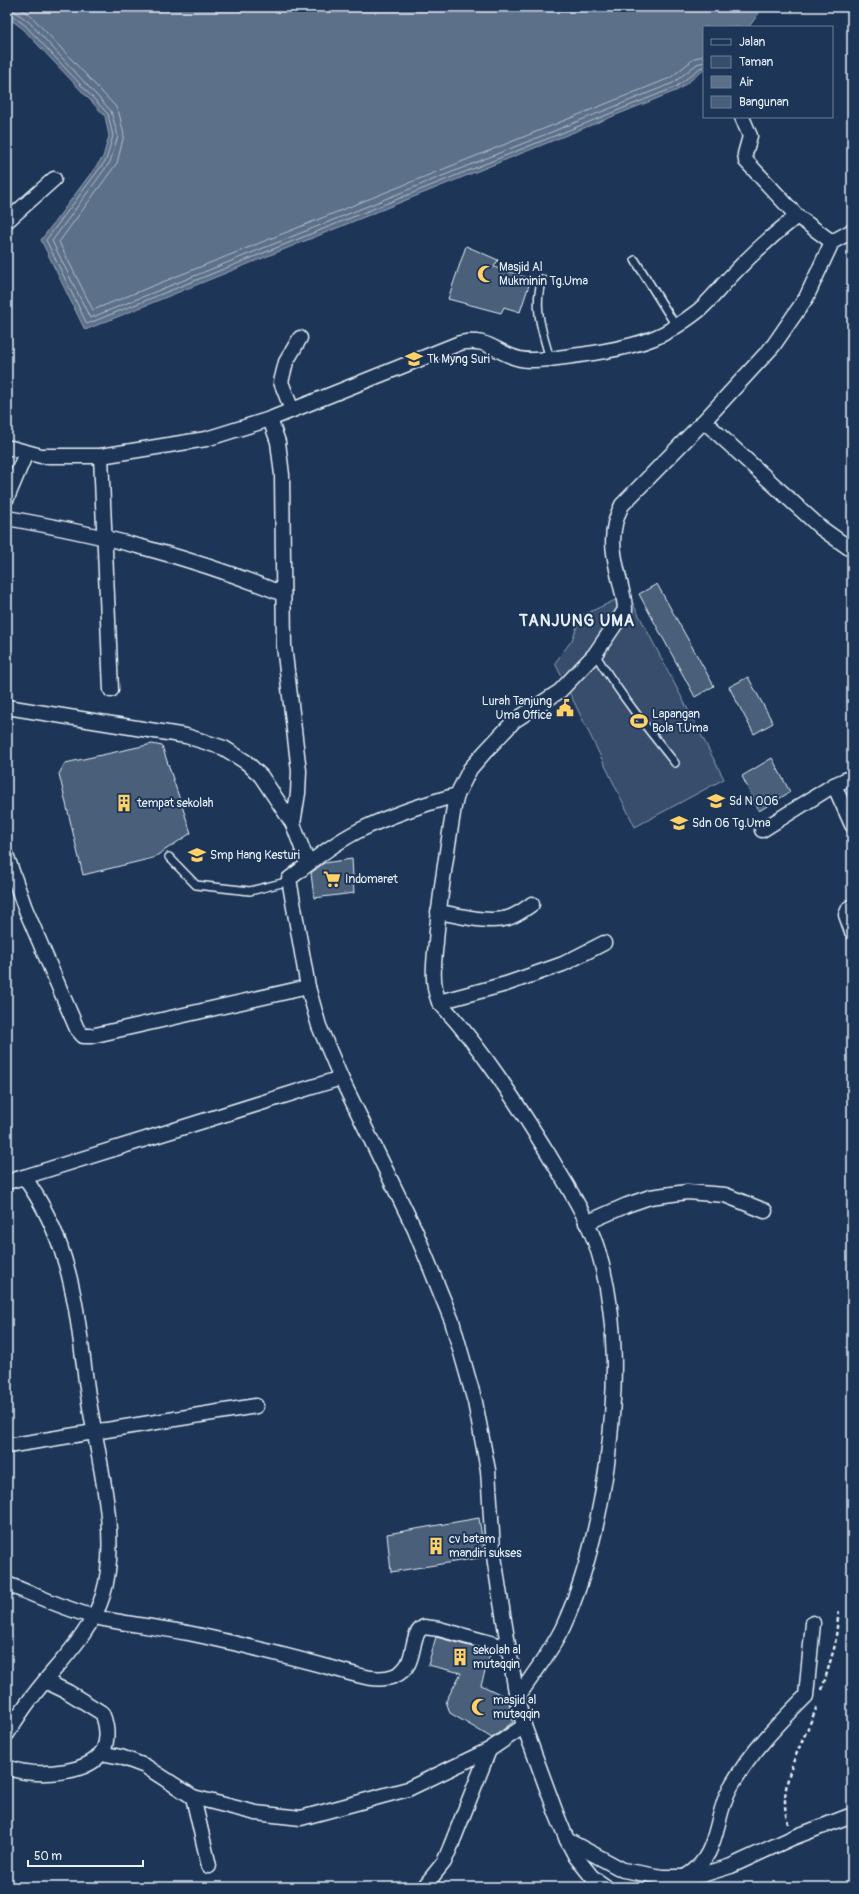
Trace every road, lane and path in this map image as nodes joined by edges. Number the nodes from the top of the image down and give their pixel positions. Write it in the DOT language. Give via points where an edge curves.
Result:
graph roads {
  1 [pos="742,118"];
  2 [pos="54,178"];
  3 [pos="797,216"];
  4 [pos="7,221"];
  5 [pos="852,230"];
  6 [pos="832,242"];
  7 [pos="635,260"];
  8 [pos="542,278"];
  9 [pos="676,326"];
  10 [pos="300,338"];
  11 [pos="550,358"];
  12 [pos="292,410"];
  13 [pos="270,419"];
  14 [pos="704,422"];
  15 [pos="11,448"];
  16 [pos="26,454"];
  17 [pos="101,456"];
  18 [pos="7,498"];
  19 [pos="7,518"];
  20 [pos="104,538"];
  21 [pos="852,550"];
  22 [pos="283,594"];
  23 [pos="595,654"];
  24 [pos="111,690"];
  25 [pos="7,707"];
  26 [pos="675,763"];
  27 [pos="852,777"];
  28 [pos="834,785"];
  29 [pos="457,795"];
  30 [pos="293,824"];
  31 [pos="852,824"];
  32 [pos="762,830"];
  33 [pos="7,857"];
  34 [pos="169,857"];
  35 [pos="308,864"];
  36 [pos="289,879"];
  37 [pos="532,904"];
  38 [pos="852,907"];
  39 [pos="438,912"];
  40 [pos="852,932"];
  41 [pos="604,943"];
  42 [pos="308,987"];
  43 [pos="439,1002"];
  44 [pos="341,1078"];
  45 [pos="24,1177"];
  46 [pos="7,1182"];
  47 [pos="765,1211"];
  48 [pos="586,1223"];
  49 [pos="256,1406"];
  50 [pos="93,1431"];
  51 [pos="7,1446"];
  52 [pos="7,1584"];
  53 [pos="839,1609"];
  54 [pos="94,1617"];
  55 [pos="813,1623"];
  56 [pos="509,1648"];
  57 [pos="45,1681"];
  58 [pos="820,1696"];
  59 [pos="517,1698"];
  60 [pos="818,1702"];
  61 [pos="524,1726"];
  62 [pos="7,1734"];
  63 [pos="489,1750"];
  64 [pos="101,1753"];
  65 [pos="7,1767"];
  66 [pos="193,1797"];
  67 [pos="852,1815"];
  68 [pos="792,1838"];
  69 [pos="567,1840"];
  70 [pos="209,1866"];
  71 [pos="684,1877"];
  72 [pos="424,1887"];
  73 [pos="606,1887"];
  1 -- 3 [label="street" via="750,136 745,154 746,161"];
  2 -- 4 [label="street"];
  3 -- 6 [label="street"];
  3 -- 9 [label="street" via="735,271 699,310"];
  5 -- 6 [label="street"];
  6 -- 14 [label="street" via="806,298 792,320 773,346"];
  7 -- 9 [label="lane"];
  8 -- 11 [label="lane" via="537,304"];
  9 -- 11 [label="street" via="654,338 623,346"];
  10 -- 12 [label="street" via="286,362 281,382"];
  11 -- 12 [label="street" via="521,360 479,342 460,343"];
  12 -- 13 [label="street"];
  13 -- 17 [label="street" via="206,439"];
  13 -- 22 [label="street" via="278,442 282,475"];
  14 -- 21 [label="street" via="821,528"];
  14 -- 23 [label="street" via="622,506 617,515 613,554 625,610"];
  15 -- 16 [label="street"];
  16 -- 17 [label="street" via="63,457"];
  16 -- 18 [label="street"];
  17 -- 20 [label="street"];
  19 -- 20 [label="street"];
  20 -- 22 [label="street" via="169,553"];
  20 -- 24 [label="street"];
  22 -- 30 [label="street" via="284,646 299,771"];
  23 -- 26 [label="lane" via="636,714"];
  23 -- 29 [label="street" via="560,691 514,721 470,769"];
  25 -- 30 [label="street" via="186,736 224,748 246,762 261,776"];
  27 -- 28 [label="street"];
  28 -- 31 [label="street"];
  28 -- 32 [label="street"];
  29 -- 35 [label="street" via="425,804 358,831"];
  29 -- 39 [label="street"];
  30 -- 35 [label="street"];
  33 -- 42 [label="street" via="25,908 77,1029 83,1036"];
  34 -- 36 [label="lane" via="196,884 250,891"];
  35 -- 36 [label="street"];
  36 -- 42 [label="street"];
  37 -- 39 [label="street" via="515,915 492,920"];
  38 -- 40 [label="street" via="846,915"];
  39 -- 43 [label="street" via="433,974"];
  41 -- 43 [label="street" via="563,964 506,984"];
  42 -- 44 [label="street" via="319,1026"];
  43 -- 48 [label="street" via="502,1081 567,1186"];
  44 -- 45 [label="street"];
  44 -- 56 [label="street" via="412,1224 452,1321 482,1428 488,1470 493,1549"];
  45 -- 46 [label="street"];
  45 -- 50 [label="street" via="51,1221 64,1258 73,1294"];
  47 -- 48 [label="street" via="725,1194 687,1192 650,1197"];
  48 -- 59 [label="street" via="599,1253 608,1292 615,1381 612,1428 600,1516 577,1593 563,1627"];
  49 -- 50 [label="street"];
  50 -- 51 [label="street"];
  50 -- 54 [label="street" via="107,1508 111,1551 104,1595"];
  52 -- 54 [label="street"];
  53 -- 58 [label="path" via="835,1645"];
  54 -- 56 [label="street" via="259,1648 377,1678 392,1677 405,1670 411,1662 419,1631 424,1627"];
  54 -- 57 [label="street" via="70,1652"];
  55 -- 71 [label="street" via="806,1696 748,1758 729,1790 705,1861"];
  56 -- 59 [label="street"];
  57 -- 62 [label="street"];
  57 -- 64 [label="street" via="102,1713 106,1726 106,1744"];
  59 -- 61 [label="street"];
  60 -- 68 [label="path" via="792,1763 784,1793 785,1813"];
  61 -- 63 [label="street"];
  61 -- 69 [label="street"];
  63 -- 66 [label="street" via="408,1789 301,1818 256,1813"];
  63 -- 72 [label="street" via="456,1837 444,1862"];
  64 -- 65 [label="street" via="85,1765 50,1773 30,1773"];
  64 -- 66 [label="street" via="146,1766"];
  66 -- 70 [label="street"];
  67 -- 68 [label="street"];
  68 -- 71 [label="street" via="731,1866 702,1875"];
  69 -- 71 [label="street" via="623,1870 662,1877"];
  69 -- 73 [label="street" via="576,1857 592,1877"];
}
